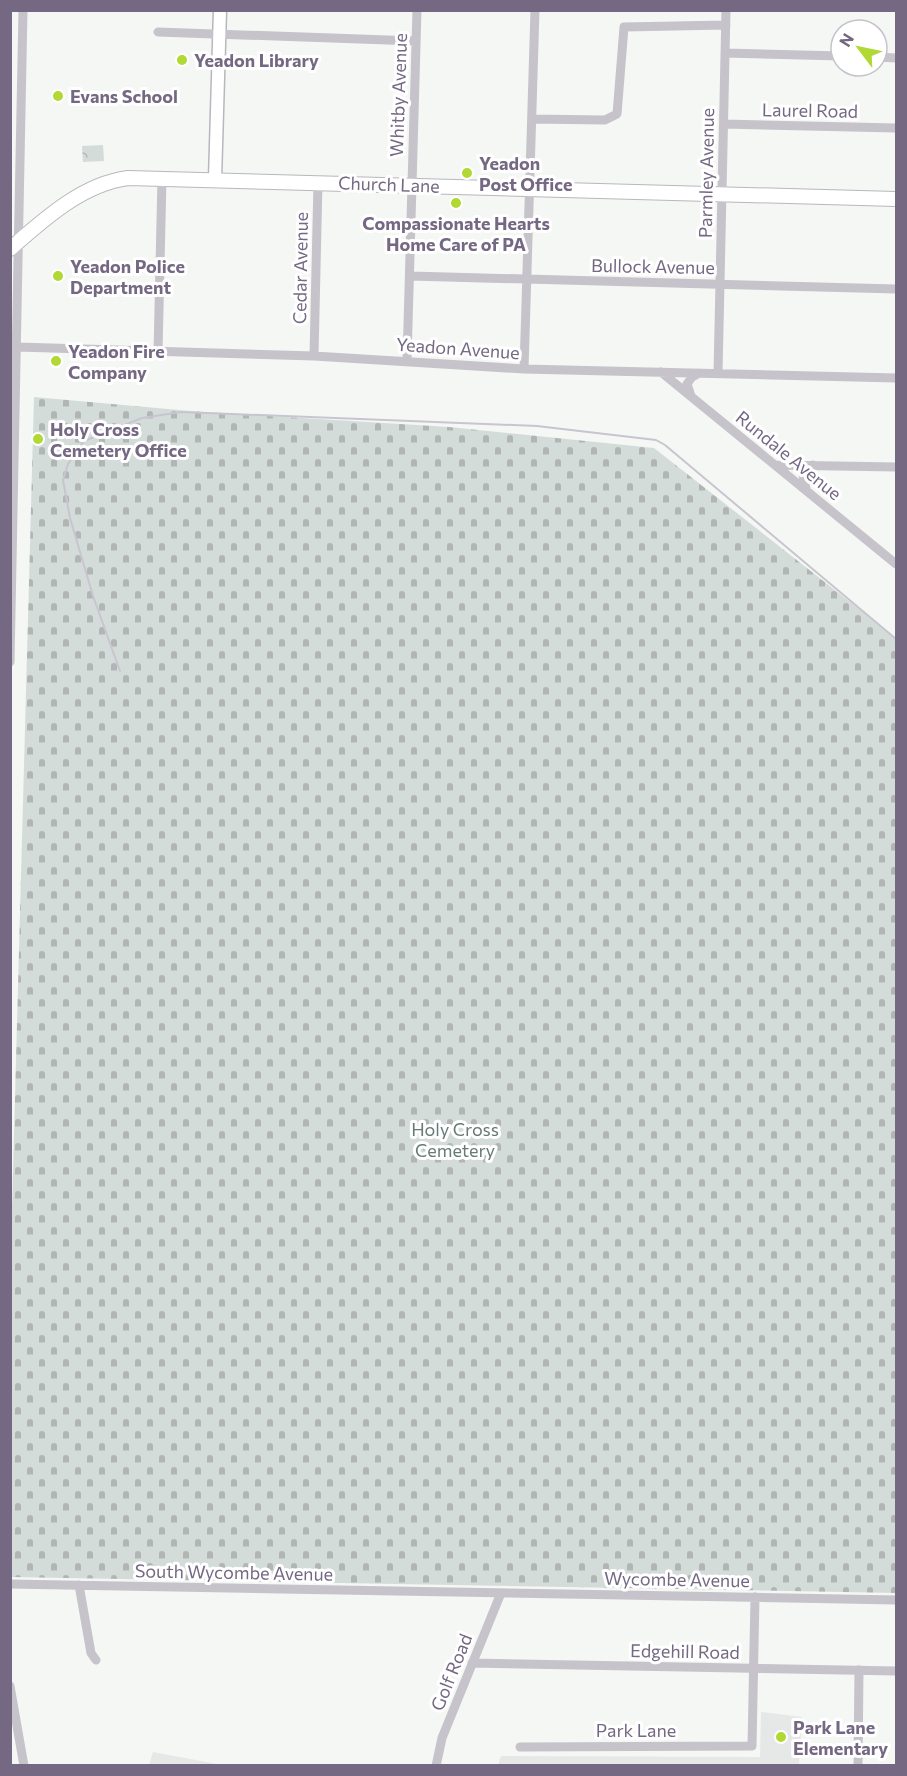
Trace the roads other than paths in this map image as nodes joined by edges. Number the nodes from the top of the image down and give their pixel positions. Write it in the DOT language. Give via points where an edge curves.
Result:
graph roads {
  1 [pos="23,10"];
  2 [pos="220,10"];
  3 [pos="417,10"];
  4 [pos="535,10"];
  5 [pos="726,10"];
  6 [pos="726,25"];
  7 [pos="158,32"];
  8 [pos="219,34"];
  9 [pos="416,42"];
  10 [pos="725,53"];
  11 [pos="829,56"];
  12 [pos="10,82"];
  13 [pos="21,82"];
  14 [pos="532,118"];
  15 [pos="724,124"];
  16 [pos="897,128"];
  17 [pos="162,178"];
  18 [pos="15,179"];
  19 [pos="215,179"];
  20 [pos="318,182"];
  21 [pos="412,184"];
  22 [pos="530,190"];
  23 [pos="722,195"];
  24 [pos="897,199"];
  25 [pos="14,246"];
  26 [pos="410,276"];
  27 [pos="527,281"];
  28 [pos="720,283"];
  29 [pos="897,289"];
  30 [pos="18,347"];
  31 [pos="158,352"];
  32 [pos="314,356"];
  33 [pos="407,360"];
  34 [pos="525,369"];
  35 [pos="661,372"];
  36 [pos="701,372"];
  37 [pos="718,373"];
  38 [pos="897,378"];
  39 [pos="14,392"];
  40 [pos="691,396"];
  41 [pos="776,465"];
  42 [pos="813,465"];
  43 [pos="897,467"];
  44 [pos="808,491"];
  45 [pos="12,493"];
  46 [pos="892,557"];
  47 [pos="897,564"];
  48 [pos="11,597"];
  49 [pos="10,662"];
  50 [pos="10,1584"];
  51 [pos="79,1586"];
  52 [pos="456,1592"];
  53 [pos="501,1593"];
  54 [pos="756,1597"];
  55 [pos="897,1599"];
  56 [pos="96,1660"];
  57 [pos="472,1663"];
  58 [pos="754,1670"];
  59 [pos="859,1670"];
  60 [pos="897,1671"];
  61 [pos="10,1686"];
  62 [pos="520,1747"];
  63 [pos="24,1766"];
  64 [pos="436,1766"];
  65 [pos="858,1766"];
  1 -- 13 [label="street"];
  2 -- 8 [label="street"];
  3 -- 9 [label="street, Whitby Avenue"];
  4 -- 14 [label="street"];
  5 -- 6 [label="street, Parmley Avenue"];
  6 -- 10 [label="street, Parmley Avenue"];
  6 -- 14 [label="street" via="624,27 617,114 605,120"];
  7 -- 8 [label="street"];
  8 -- 9 [label="street"];
  8 -- 19 [label="street"];
  9 -- 21 [label="street, Whitby Avenue"];
  10 -- 11 [label="street"];
  10 -- 15 [label="street, Parmley Avenue"];
  12 -- 13 [label="street"];
  13 -- 18 [label="street"];
  14 -- 22 [label="street"];
  15 -- 16 [label="street, Laurel Road"];
  15 -- 23 [label="street, Parmley Avenue"];
  17 -- 19 [label="main road, Church Lane"];
  17 -- 25 [label="main road, Church Lane" via="128,178 100,185 37,225"];
  17 -- 31 [label="street"];
  18 -- 25 [label="street"];
  19 -- 20 [label="main road, Church Lane"];
  20 -- 21 [label="main road, Church Lane"];
  20 -- 32 [label="street, Cedar Avenue"];
  21 -- 22 [label="main road, Church Lane"];
  21 -- 26 [label="street, Whitby Avenue"];
  22 -- 23 [label="main road, Church Lane"];
  22 -- 27 [label="street"];
  23 -- 24 [label="main road, Church Lane"];
  23 -- 28 [label="street, Parmley Avenue"];
  25 -- 30 [label="street"];
  26 -- 27 [label="street, Bullock Avenue"];
  26 -- 33 [label="street, Whitby Avenue"];
  27 -- 28 [label="street, Bullock Avenue"];
  27 -- 34 [label="street"];
  28 -- 29 [label="street, Bullock Avenue"];
  28 -- 37 [label="street, Parmley Avenue"];
  30 -- 31 [label="street, Yeadon Avenue"];
  30 -- 39 [label="street"];
  31 -- 32 [label="street, Yeadon Avenue"];
  32 -- 33 [label="street, Yeadon Avenue"];
  33 -- 34 [label="street, Yeadon Avenue"];
  34 -- 35 [label="street, Yeadon Avenue"];
  35 -- 36 [label="street, Yeadon Avenue"];
  35 -- 40 [label="street, Rundale Avenue"];
  36 -- 37 [label="street, Yeadon Avenue"];
  36 -- 40 [label="street" via="688,381"];
  37 -- 38 [label="street, Yeadon Avenue"];
  39 -- 45 [label="street"];
  40 -- 41 [label="street, Rundale Avenue"];
  41 -- 42 [label="street"];
  41 -- 44 [label="street, Rundale Avenue"];
  42 -- 43 [label="street"];
  42 -- 44 [label="street" via="804,475"];
  44 -- 46 [label="street, Rundale Avenue"];
  45 -- 48 [label="street"];
  46 -- 47 [label="street, Rundale Avenue"];
  48 -- 49 [label="street"];
  50 -- 51 [label="street, South Wycombe Avenue"];
  51 -- 52 [label="street, South Wycombe Avenue"];
  51 -- 56 [label="street" via="91,1653"];
  52 -- 53 [label="street, Wycombe Avenue"];
  53 -- 54 [label="street, Wycombe Avenue"];
  53 -- 57 [label="street, Golf Road"];
  54 -- 55 [label="street, Wycombe Avenue"];
  54 -- 58 [label="street"];
  57 -- 58 [label="street, Edgehill Road"];
  57 -- 64 [label="street, Golf Road" via="442,1738"];
  58 -- 59 [label="street, Edgehill Road"];
  58 -- 62 [label="street, Park Lane" via="752,1746"];
  59 -- 60 [label="street, Edgehill Road"];
  59 -- 65 [label="street"];
  61 -- 63 [label="street"];
}
